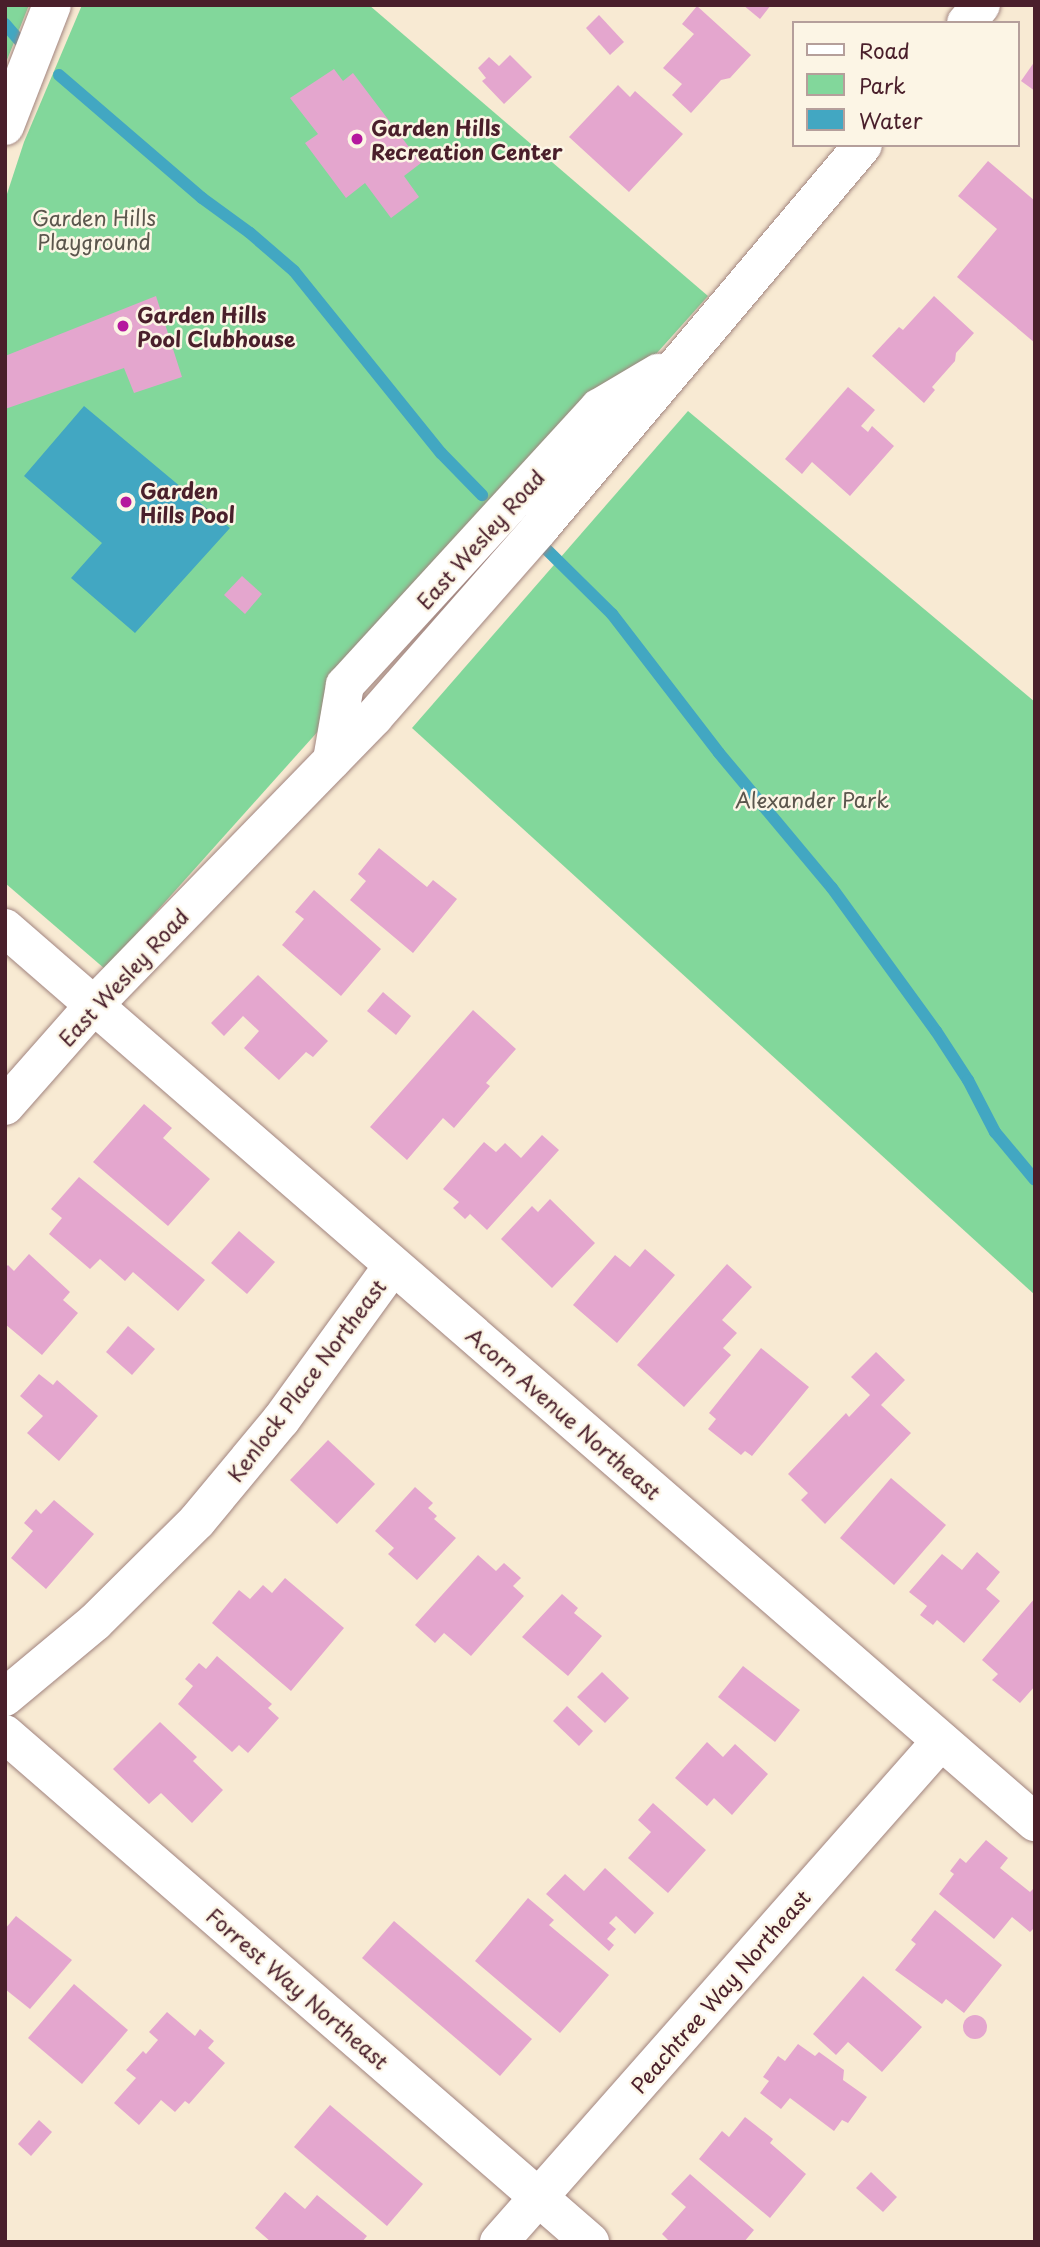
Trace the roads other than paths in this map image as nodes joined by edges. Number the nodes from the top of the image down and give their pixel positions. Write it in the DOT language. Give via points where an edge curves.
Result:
graph roads {
  1 [pos="52,5"];
  2 [pos="981,5"];
  3 [pos="968,21"];
  4 [pos="5,126"];
  5 [pos="861,147"];
  6 [pos="5,928"];
  7 [pos="94,1004"];
  8 [pos="5,1106"];
  9 [pos="393,1265"];
  10 [pos="5,1697"];
  11 [pos="5,1734"];
  12 [pos="941,1741"];
  13 [pos="1035,1822"];
  14 [pos="539,2197"];
  15 [pos="499,2242"];
  16 [pos="590,2242"];
  1 -- 4 [label="street"];
  2 -- 3 [label="street"];
  5 -- 7 [label="street, East Wesley Road" via="684,358 599,408 345,685 332,760"];
  6 -- 7 [label="street, Acorn Avenue Northeast"];
  7 -- 8 [label="street, East Wesley Road"];
  7 -- 9 [label="street, Acorn Avenue Northeast"];
  9 -- 10 [label="street, Kenlock Place Northeast" via="281,1420 197,1521 95,1622"];
  9 -- 12 [label="street, Acorn Avenue Northeast"];
  11 -- 14 [label="street, Forrest Way Northeast"];
  12 -- 13 [label="street, Acorn Avenue Northeast"];
  12 -- 14 [label="street, Peachtree Way Northeast"];
  14 -- 15 [label="street, Peachtree Way Northeast"];
  14 -- 16 [label="street, Forrest Way Northeast"];
}
